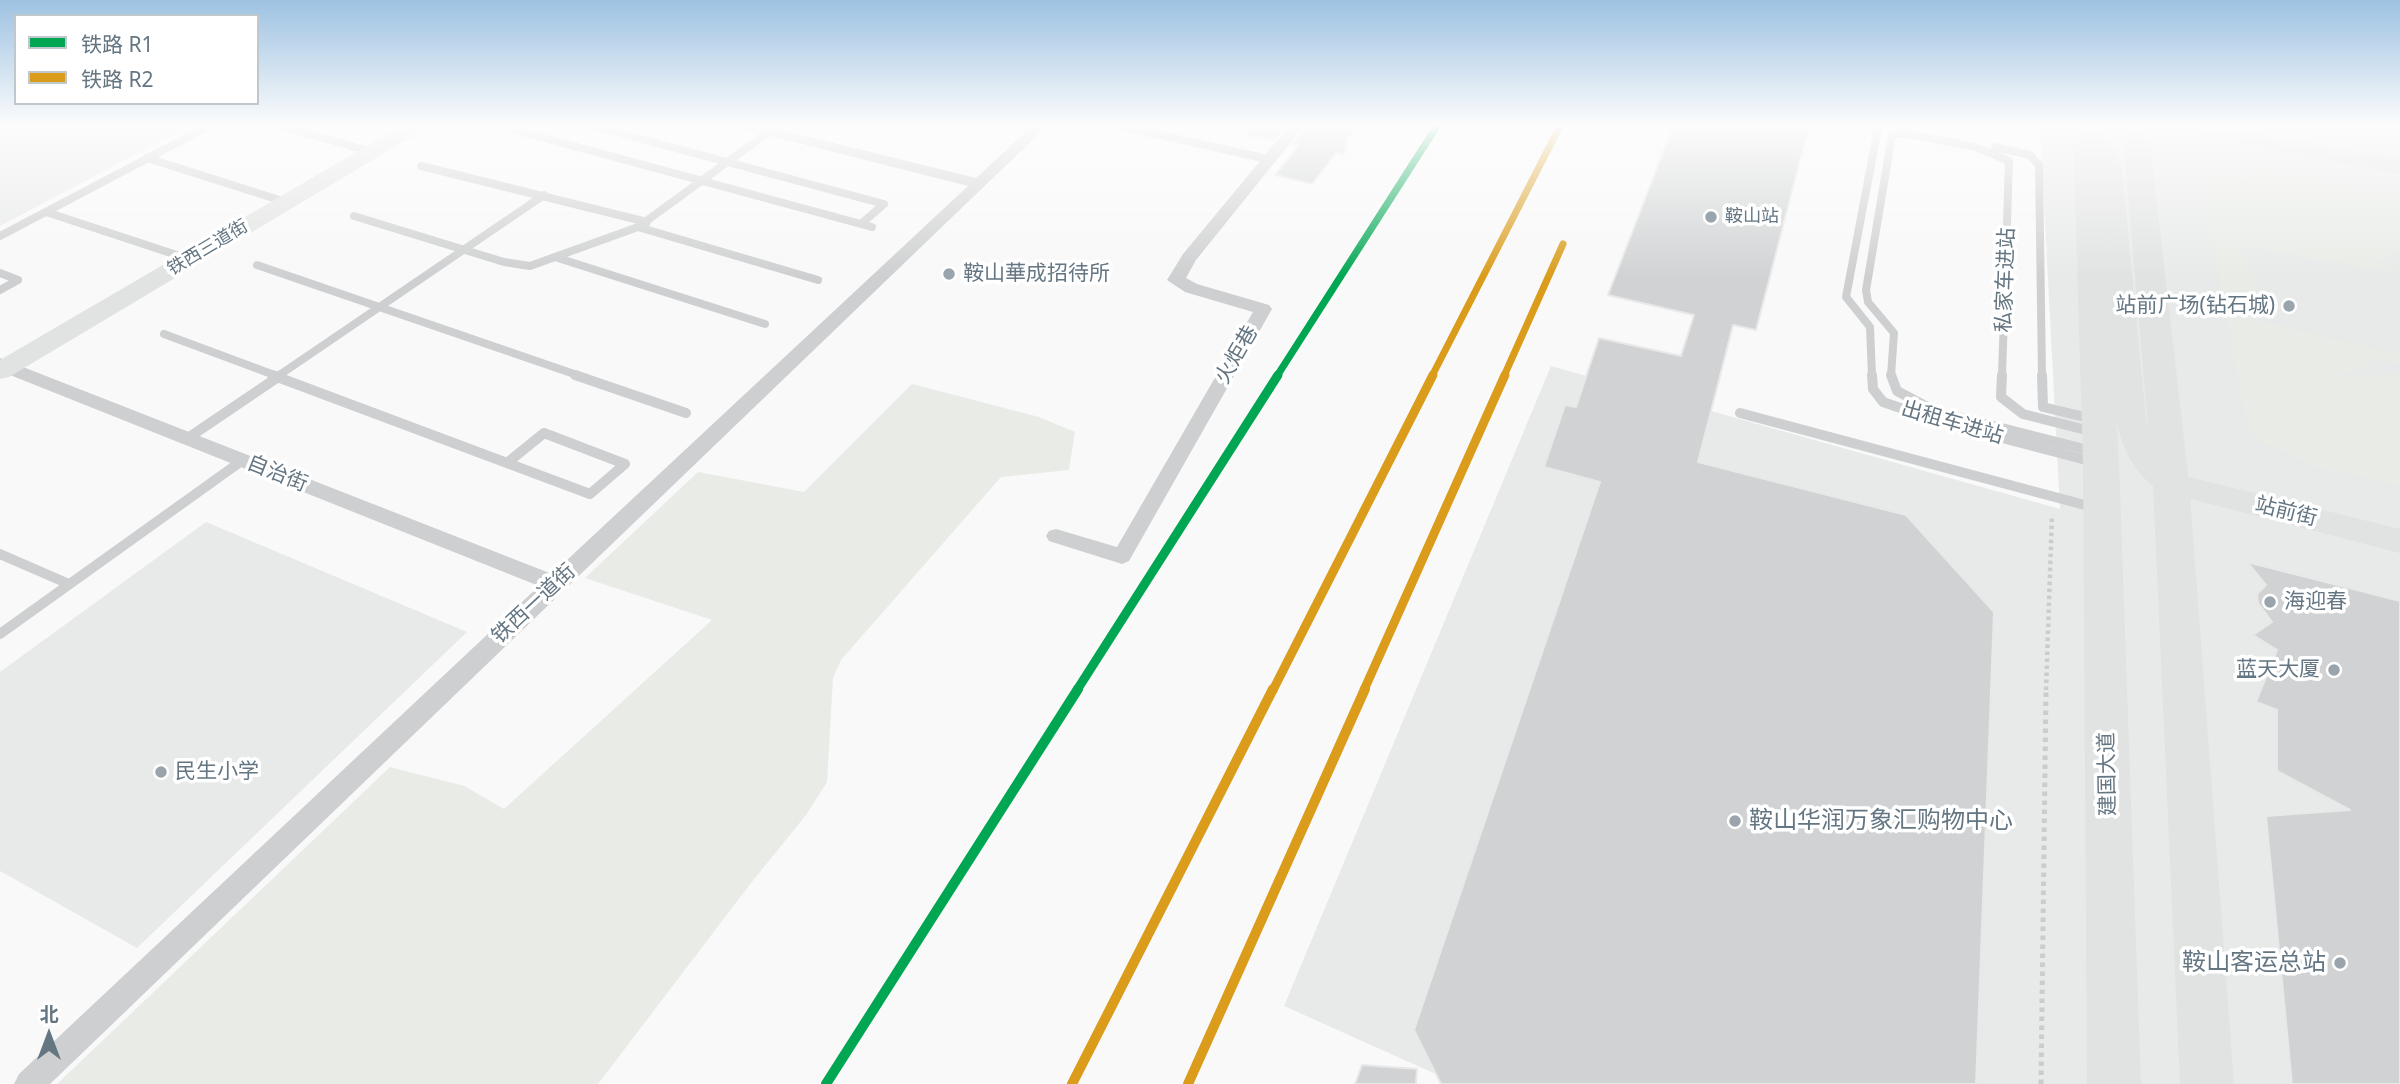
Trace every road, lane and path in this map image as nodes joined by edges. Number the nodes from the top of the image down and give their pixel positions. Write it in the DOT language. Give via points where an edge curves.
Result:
graph roads {
  1 [pos="113,177"];
  2 [pos="206,177"];
  3 [pos="330,177"];
  4 [pos="466,177"];
  5 [pos="683,177"];
  6 [pos="709,177"];
  7 [pos="782,177"];
  8 [pos="950,177"];
  9 [pos="988,177"];
  10 [pos="1254,177"];
  11 [pos="1869,177"];
  12 [pos="1885,177"];
  13 [pos="2008,177"];
  14 [pos="2037,177"];
  15 [pos="2088,177"];
  16 [pos="2111,177"];
  17 [pos="2139,177"];
  18 [pos="702,182"];
  19 [pos="980,184"];
  20 [pos="544,195"];
  21 [pos="286,202"];
  22 [pos="46,212"];
  23 [pos="354,216"];
  24 [pos="647,222"];
  25 [pos="861,224"];
  26 [pos="638,227"];
  27 [pos="872,227"];
  28 [pos="0,236"];
  29 [pos="464,250"];
  30 [pos="558,258"];
  31 [pos="189,259"];
  32 [pos="257,265"];
  33 [pos="0,273"];
  34 [pos="818,280"];
  35 [pos="0,290"];
  36 [pos="380,307"];
  37 [pos="765,324"];
  38 [pos="164,334"];
  39 [pos="3,367"];
  40 [pos="278,377"];
  41 [pos="1740,412"];
  42 [pos="686,413"];
  43 [pos="188,438"];
  44 [pos="2100,443"];
  45 [pos="243,460"];
  46 [pos="507,463"];
  47 [pos="2171,483"];
  48 [pos="2053,496"];
  49 [pos="2102,509"];
  50 [pos="1056,536"];
  51 [pos="2400,541"];
  52 [pos="0,554"];
  53 [pos="69,584"];
  54 [pos="555,584"];
  55 [pos="0,634"];
  56 [pos="29,1084"];
  57 [pos="2041,1084"];
  58 [pos="2114,1084"];
  59 [pos="2207,1084"];
  1 -- 22 [label="lane"];
  2 -- 21 [label="lane"];
  3 -- 21 [label="main road, 铁西三道街"];
  4 -- 20 [label="lane"];
  5 -- 18 [label="lane"];
  6 -- 18 [label="lane"];
  7 -- 25 [label="lane" via="884,204"];
  8 -- 19 [label="street"];
  9 -- 19 [label="street, 铁西一道街"];
  10 -- 50 [label="street, 火炬巷" via="1176,281 1263,309 1122,556"];
  11 -- 44 [label="lane, 出租车进站" via="1846,297 1870,327 1873,389 1883,402 1941,422"];
  12 -- 44 [label="lane, 私家车进站" via="1866,290 1868,302 1894,333 1890,379 1895,392 1935,411"];
  13 -- 44 [label="lane, 私家车进站" via="2001,397 2024,414"];
  14 -- 44 [label="lane" via="2043,407"];
  15 -- 44 [label="highway, 建国大道"];
  16 -- 47 [label="main road" via="2131,419 2147,464"];
  17 -- 47 [label="highway"];
  18 -- 24 [label="lane"];
  18 -- 25 [label="lane"];
  19 -- 54 [label="street, 铁西一道街"];
  20 -- 24 [label="lane"];
  20 -- 29 [label="lane"];
  21 -- 31 [label="main road, 铁西三道街"];
  22 -- 28 [label="lane"];
  22 -- 31 [label="lane"];
  23 -- 29 [label="lane"];
  24 -- 26 [label="lane"];
  25 -- 27 [label="lane"];
  26 -- 30 [label="lane"];
  26 -- 34 [label="lane"];
  29 -- 30 [label="lane" via="517,265"];
  29 -- 36 [label="lane"];
  30 -- 37 [label="lane"];
  31 -- 39 [label="main road, 铁西三道街"];
  32 -- 36 [label="lane"];
  33 -- 35 [label="lane" via="18,280"];
  36 -- 40 [label="lane"];
  36 -- 42 [label="lane"];
  38 -- 40 [label="lane"];
  39 -- 43 [label="street, 自治街"];
  40 -- 43 [label="lane"];
  40 -- 46 [label="lane"];
  41 -- 48 [label="lane"];
  43 -- 45 [label="street, 自治街"];
  44 -- 49 [label="highway, 建国大道"];
  45 -- 53 [label="lane"];
  45 -- 54 [label="street, 自治街"];
  46 -- 46 [label="lane" via="590,494 625,464 544,433"];
  47 -- 51 [label="main road, 站前街"];
  47 -- 59 [label="highway"];
  48 -- 49 [label="lane"];
  48 -- 57 [label="path"];
  49 -- 58 [label="highway, 建国大道"];
  52 -- 53 [label="lane"];
  53 -- 55 [label="lane"];
  54 -- 56 [label="street, 铁西一道街"];
}
